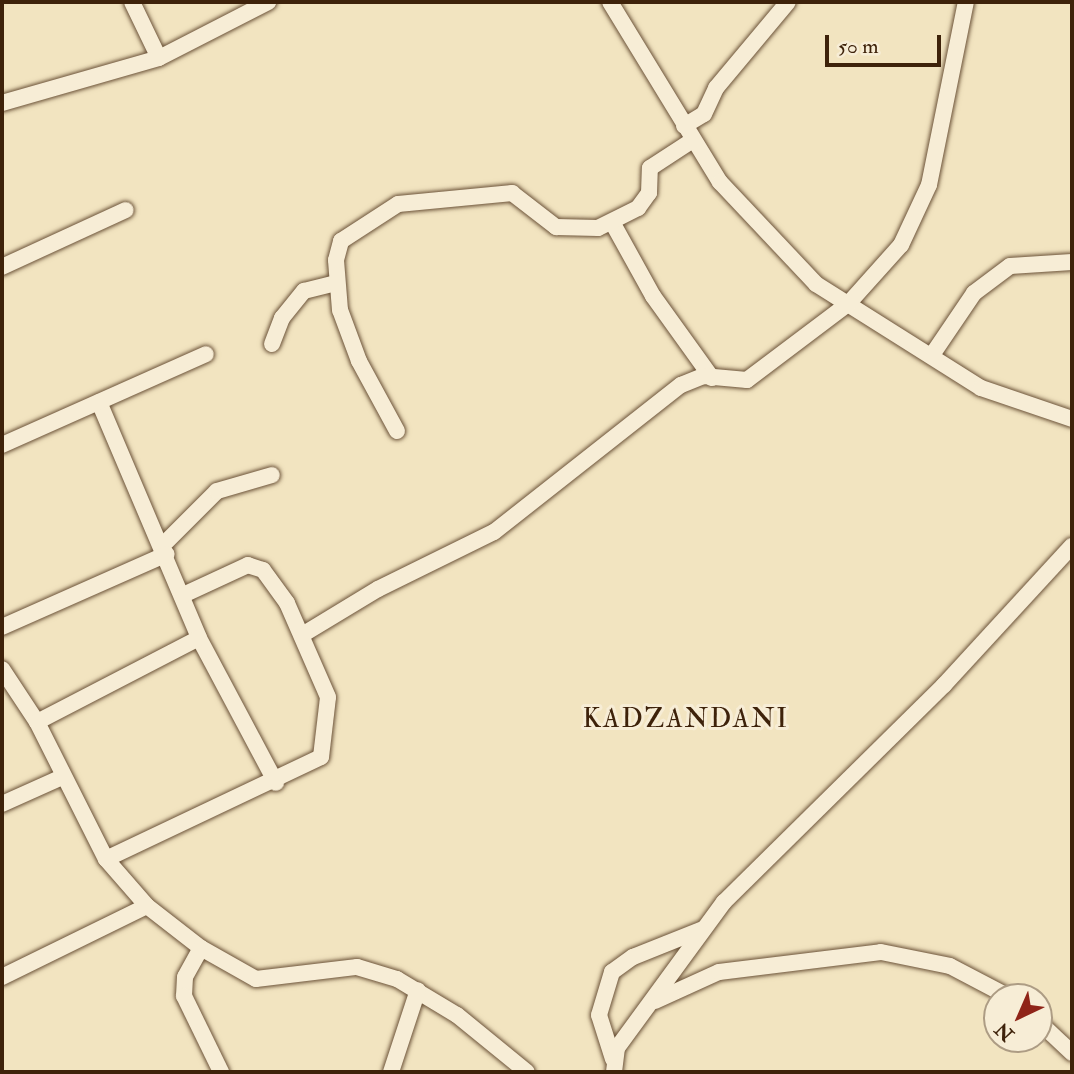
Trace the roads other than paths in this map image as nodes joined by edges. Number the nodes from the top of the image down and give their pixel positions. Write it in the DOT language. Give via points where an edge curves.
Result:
graph roads {
  1 [pos="132,2"];
  2 [pos="268,2"];
  3 [pos="610,2"];
  4 [pos="788,2"];
  5 [pos="966,2"];
  6 [pos="159,58"];
  7 [pos="2,103"];
  8 [pos="689,133"];
  9 [pos="126,210"];
  10 [pos="612,222"];
  11 [pos="1072,262"];
  12 [pos="2,267"];
  13 [pos="336,283"];
  14 [pos="848,304"];
  15 [pos="272,344"];
  16 [pos="206,354"];
  17 [pos="932,355"];
  18 [pos="712,378"];
  19 [pos="99,402"];
  20 [pos="1072,419"];
  21 [pos="397,430"];
  22 [pos="2,445"];
  23 [pos="272,475"];
  24 [pos="1072,546"];
  25 [pos="165,549"];
  26 [pos="183,595"];
  27 [pos="2,627"];
  28 [pos="302,635"];
  29 [pos="199,638"];
  30 [pos="2,669"];
  31 [pos="37,722"];
  32 [pos="62,777"];
  33 [pos="276,783"];
  34 [pos="2,804"];
  35 [pos="106,859"];
  36 [pos="147,906"];
  37 [pos="703,929"];
  38 [pos="201,948"];
  39 [pos="2,977"];
  40 [pos="983,983"];
  41 [pos="418,990"];
  42 [pos="651,1003"];
  43 [pos="1053,1035"];
  44 [pos="1072,1053"];
  45 [pos="614,1066"];
  46 [pos="221,1072"];
  47 [pos="391,1072"];
  48 [pos="527,1072"];
  1 -- 6 [label="street"];
  2 -- 6 [label="street"];
  3 -- 8 [label="street"];
  4 -- 8 [label="street" via="716,88"];
  5 -- 14 [label="street" via="929,186 901,245"];
  6 -- 7 [label="street"];
  8 -- 10 [label="street" via="650,168 645,200"];
  8 -- 14 [label="street" via="732,198 774,244"];
  9 -- 12 [label="street"];
  10 -- 13 [label="street" via="585,231 556,227 512,194 398,204 341,241"];
  10 -- 18 [label="street" via="653,296"];
  11 -- 17 [label="street" via="1010,266 974,293"];
  13 -- 15 [label="street" via="304,291 282,318"];
  13 -- 21 [label="street" via="340,310 359,361"];
  14 -- 17 [label="street"];
  14 -- 18 [label="street" via="747,380"];
  16 -- 19 [label="street"];
  17 -- 20 [label="street" via="987,391"];
  18 -- 28 [label="street" via="681,384 494,532 378,589"];
  19 -- 22 [label="street"];
  19 -- 25 [label="street"];
  23 -- 25 [label="street" via="217,491"];
  24 -- 37 [label="street" via="944,685"];
  25 -- 26 [label="street"];
  25 -- 27 [label="street"];
  26 -- 28 [label="street" via="257,566 287,603"];
  26 -- 29 [label="street"];
  28 -- 33 [label="street" via="328,696 323,749 317,762"];
  29 -- 31 [label="street"];
  29 -- 33 [label="street"];
  30 -- 31 [label="street"];
  31 -- 32 [label="street"];
  32 -- 34 [label="street"];
  32 -- 35 [label="street"];
  33 -- 35 [label="street"];
  35 -- 36 [label="street"];
  36 -- 38 [label="street"];
  36 -- 39 [label="street"];
  37 -- 42 [label="street"];
  37 -- 45 [label="street" via="632,957 612,972 599,1015"];
  38 -- 41 [label="street" via="256,979 365,968"];
  38 -- 46 [label="street" via="185,977 184,996"];
  40 -- 42 [label="street" via="950,966 881,951 719,972"];
  41 -- 47 [label="street"];
  41 -- 48 [label="street"];
  42 -- 45 [label="street"];
  43 -- 44 [label="street"];
}
